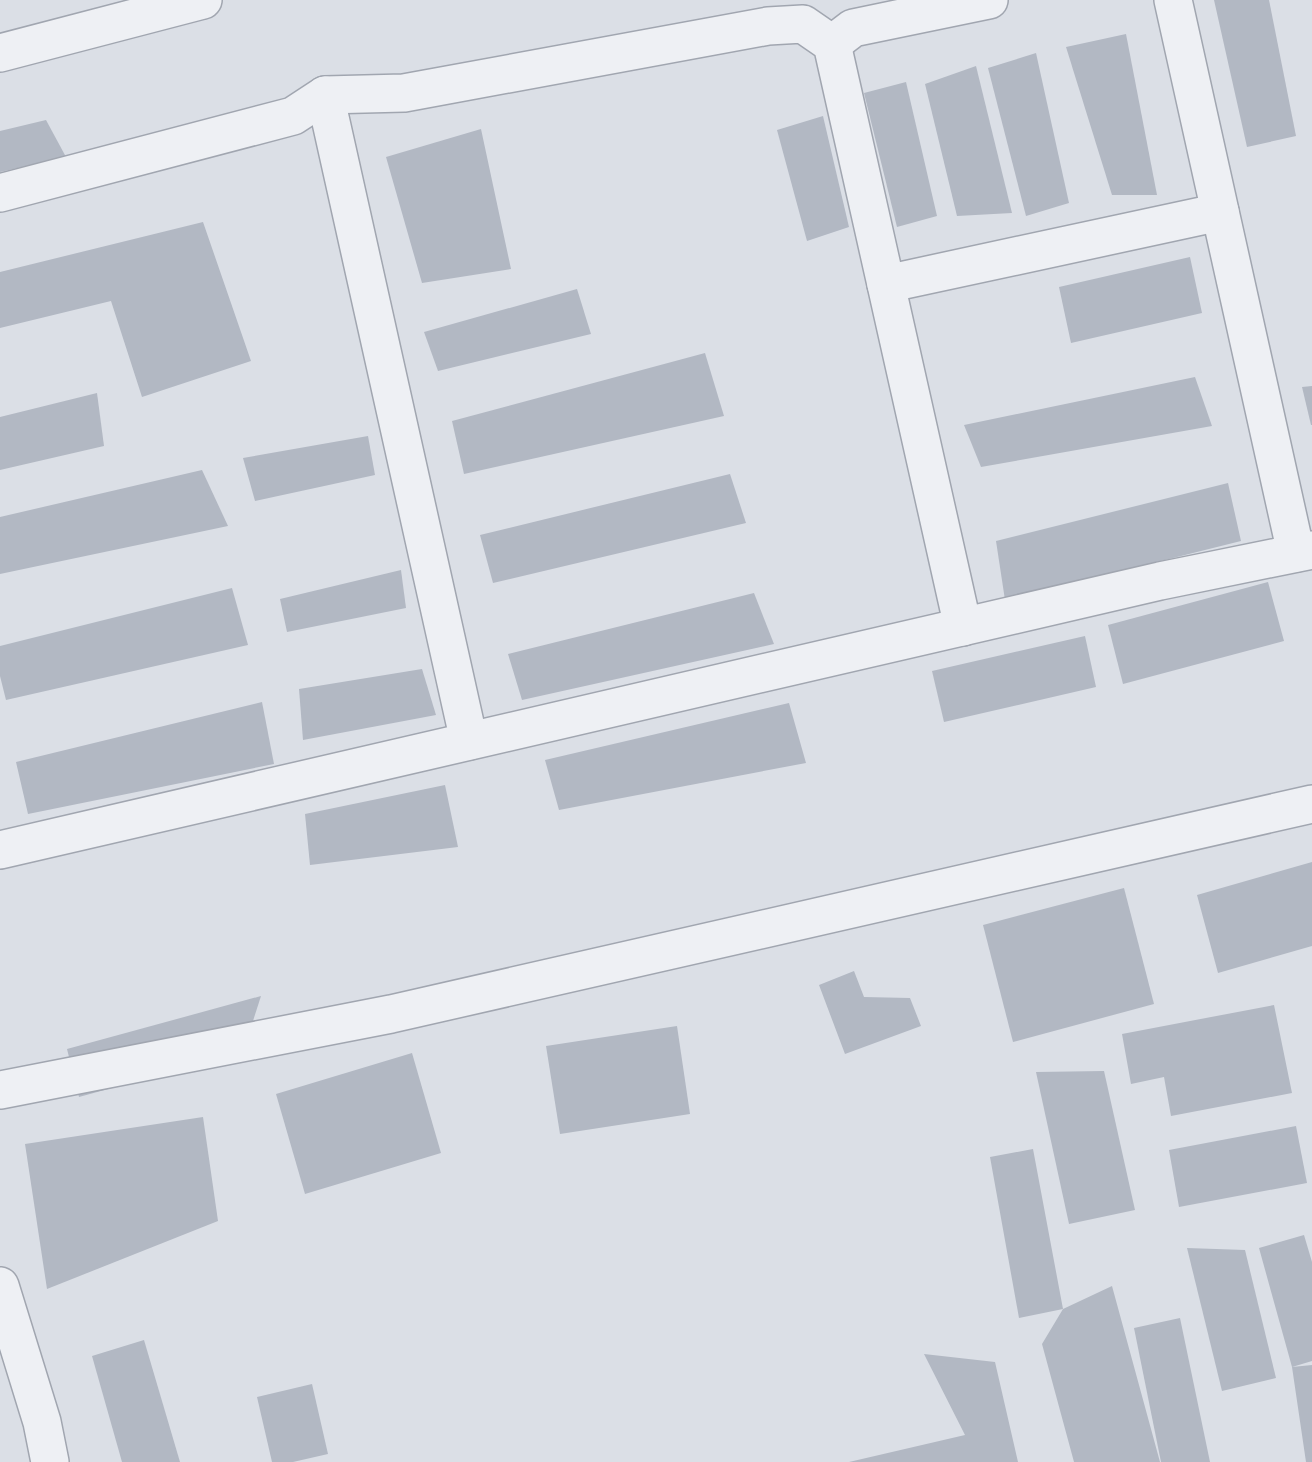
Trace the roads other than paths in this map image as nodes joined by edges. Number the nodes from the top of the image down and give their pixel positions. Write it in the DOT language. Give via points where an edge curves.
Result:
graph roads {
  1 [pos="203,0"];
  2 [pos="989,0"];
  3 [pos="1173,0"];
  4 [pos="832,44"];
  5 [pos="0,53"];
  6 [pos="325,95"];
  7 [pos="0,193"];
  8 [pos="1220,212"];
  9 [pos="886,284"];
  10 [pos="1304,552"];
  11 [pos="963,626"];
  12 [pos="469,741"];
  13 [pos="1312,804"];
  14 [pos="0,850"];
  15 [pos="0,1090"];
  16 [pos="0,1286"];
  17 [pos="50,1462"];
  1 -- 5 [label="street"];
  2 -- 4 [label="street" via="853,29"];
  3 -- 8 [label="street"];
  4 -- 6 [label="street" via="803,24 768,26 404,93"];
  4 -- 9 [label="street"];
  6 -- 7 [label="street" via="293,116"];
  6 -- 12 [label="street"];
  8 -- 9 [label="street"];
  8 -- 10 [label="street"];
  9 -- 11 [label="street"];
  10 -- 11 [label="street"];
  11 -- 12 [label="street"];
  12 -- 14 [label="street"];
  13 -- 15 [label="street" via="391,1014"];
  16 -- 17 [label="street"];
}
